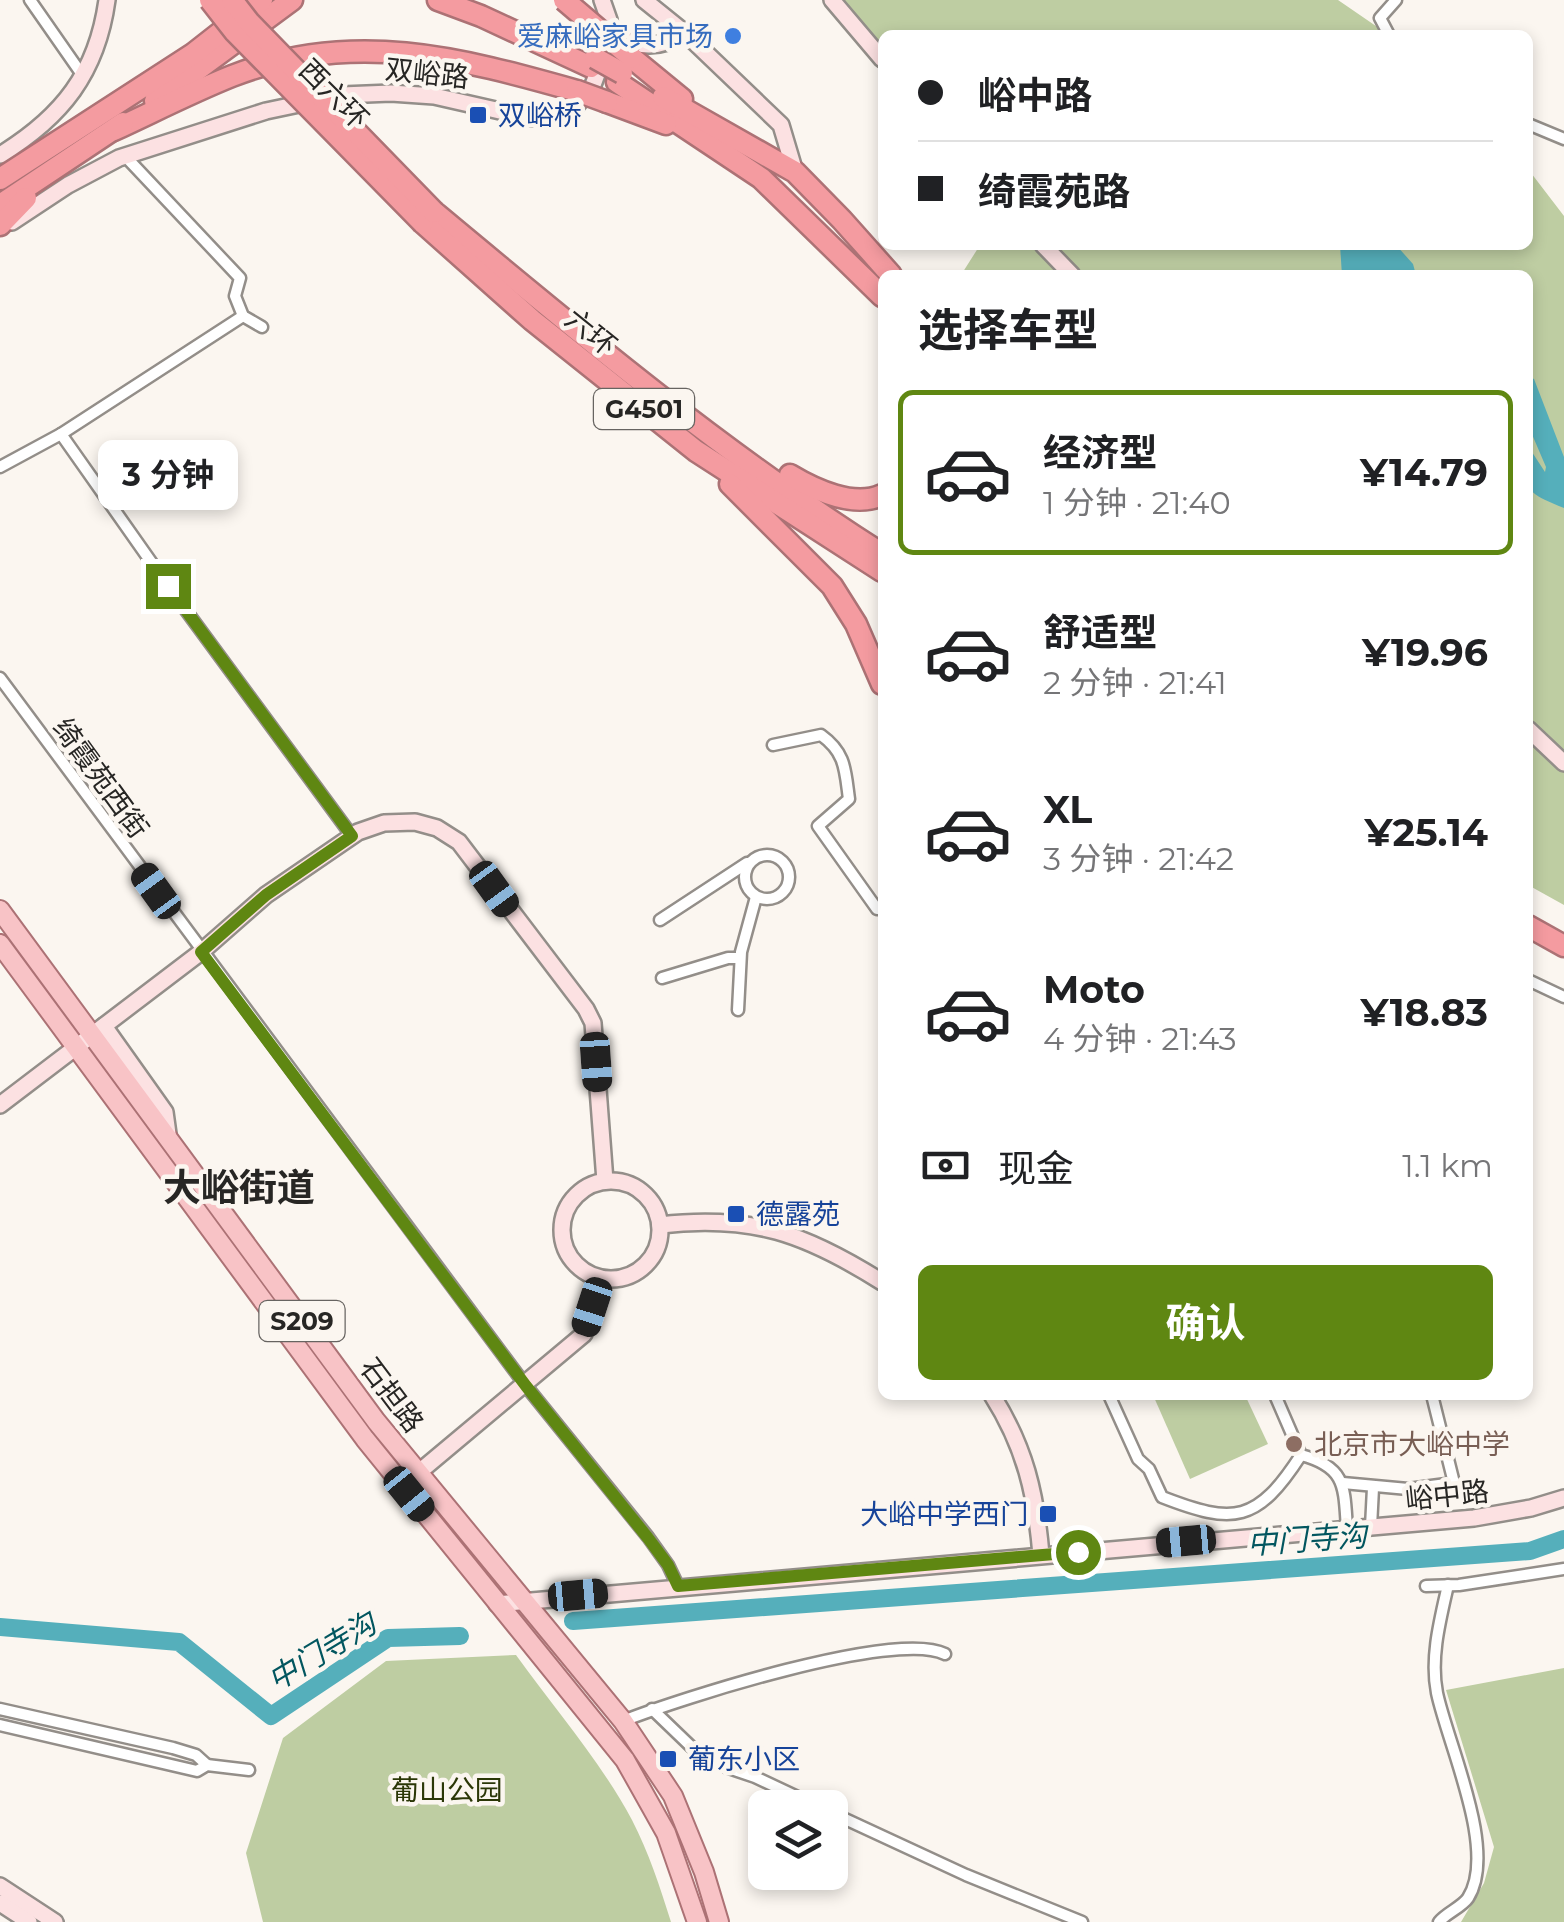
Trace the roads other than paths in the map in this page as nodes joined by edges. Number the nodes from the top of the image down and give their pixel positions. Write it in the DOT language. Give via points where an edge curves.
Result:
graph roads {
  1 [pos="30,0"];
  2 [pos="107,0"];
  3 [pos="210,0"];
  4 [pos="232,0"];
  5 [pos="262,0"];
  6 [pos="292,0"];
  7 [pos="438,0"];
  8 [pos="564,0"];
  9 [pos="602,0"];
  10 [pos="644,0"];
  11 [pos="832,0"];
  12 [pos="1396,0"];
  13 [pos="477,8"];
  14 [pos="1386,30"];
  15 [pos="685,34"];
  16 [pos="611,36"];
  17 [pos="878,54"];
  18 [pos="624,71"];
  19 [pos="82,76"];
  20 [pos="1533,126"];
  21 [pos="114,130"];
  22 [pos="712,134"];
  23 [pos="1564,139"];
  24 [pos="39,154"];
  25 [pos="0,155"];
  26 [pos="124,156"];
  27 [pos="0,165"];
  28 [pos="52,171"];
  29 [pos="795,172"];
  30 [pos="0,179"];
  31 [pos="0,205"];
  32 [pos="429,218"];
  33 [pos="0,227"];
  34 [pos="1048,250"];
  35 [pos="887,270"];
  36 [pos="1067,270"];
  37 [pos="878,292"];
  38 [pos="243,316"];
  39 [pos="262,327"];
  40 [pos="696,423"];
  41 [pos="61,434"];
  42 [pos="696,451"];
  43 [pos="0,467"];
  44 [pos="878,496"];
  45 [pos="878,551"];
  46 [pos="878,568"];
  47 [pos="878,675"];
  48 [pos="0,678"];
  49 [pos="1533,734"];
  50 [pos="773,745"];
  51 [pos="1564,763"];
  52 [pos="352,836"];
  53 [pos="752,860"];
  54 [pos="756,897"];
  55 [pos="878,908"];
  56 [pos="0,910"];
  57 [pos="1533,915"];
  58 [pos="660,920"];
  59 [pos="1533,929"];
  60 [pos="1564,932"];
  61 [pos="0,944"];
  62 [pos="1564,946"];
  63 [pos="201,952"];
  64 [pos="740,958"];
  65 [pos="662,978"];
  66 [pos="1533,982"];
  67 [pos="1564,998"];
  68 [pos="738,1010"];
  69 [pos="97,1031"];
  70 [pos="75,1048"];
  71 [pos="0,1104"];
  72 [pos="605,1181"];
  73 [pos="660,1226"];
  74 [pos="602,1279"];
  75 [pos="878,1280"];
  76 [pos="526,1386"];
  77 [pos="995,1400"];
  78 [pos="1111,1400"];
  79 [pos="1277,1400"];
  80 [pos="1433,1400"];
  81 [pos="1301,1455"];
  82 [pos="418,1473"];
  83 [pos="1343,1483"];
  84 [pos="1374,1488"];
  85 [pos="1564,1498"];
  86 [pos="1371,1527"];
  87 [pos="1348,1530"];
  88 [pos="1041,1555"];
  89 [pos="1564,1569"];
  90 [pos="1448,1585"];
  91 [pos="678,1586"];
  92 [pos="1426,1586"];
  93 [pos="497,1604"];
  94 [pos="529,1608"];
  95 [pos="945,1654"];
  96 [pos="652,1708"];
  97 [pos="0,1709"];
  98 [pos="623,1721"];
  99 [pos="0,1725"];
  100 [pos="208,1765"];
  101 [pos="250,1770"];
  102 [pos="783,1790"];
  103 [pos="848,1820"];
  104 [pos="0,1886"];
  105 [pos="0,1904"];
  106 [pos="29,1922"];
  107 [pos="55,1922"];
  108 [pos="697,1922"];
  109 [pos="719,1922"];
  110 [pos="1082,1922"];
  111 [pos="1439,1922"];
  1 -- 19 [label="street"];
  2 -- 19 [label="street" via="93,60"];
  3 -- 32 [label="highway, 西六环 / G4501, bridge" via="235,32"];
  4 -- 32 [label="highway, 西六环 / G4501, bridge"];
  5 -- 24 [label="highway" via="193,54"];
  6 -- 21 [label="highway"];
  7 -- 13 [label="highway"];
  8 -- 18 [label="highway, bridge"];
  9 -- 16 [label="street"];
  10 -- 15 [label="street"];
  11 -- 17 [label="street"];
  12 -- 14 [label="street" via="1380,18"];
  13 -- 18 [label="highway"];
  15 -- 16 [label="street" via="665,46"];
  15 -- 29 [label="street" via="780,125"];
  16 -- 26 [label="street, 双峪路" via="593,85 561,115 531,118 434,96 342,95 266,111"];
  18 -- 22 [label="highway"];
  19 -- 25 [label="street" via="66,102"];
  20 -- 23 [label="street"];
  21 -- 22 [label="highway, bridge" via="235,75 317,56 400,51 446,56"];
  21 -- 28 [label="highway"];
  22 -- 29 [label="highway"];
  22 -- 37 [label="highway"];
  24 -- 27 [label="highway"];
  24 -- 30 [label="highway"];
  26 -- 33 [label="street, 双峪路"];
  26 -- 38 [label="street" via="240,278 235,296"];
  28 -- 31 [label="highway"];
  28 -- 33 [label="highway"];
  29 -- 35 [label="highway"];
  32 -- 40 [label="highway, 六环 / G4501"];
  32 -- 42 [label="highway, 六环 / G4501" via="532,320"];
  34 -- 36 [label="street"];
  38 -- 39 [label="street"];
  38 -- 41 [label="street"];
  40 -- 44 [label="highway" via="811,487 842,497"];
  40 -- 45 [label="highway, 六环 / G4501"];
  41 -- 43 [label="street"];
  41 -- 52 [label="street"];
  42 -- 46 [label="highway, 六环 / G4501"];
  42 -- 47 [label="highway" via="832,586"];
  48 -- 63 [label="street, 绮霞苑西街"];
  49 -- 51 [label="street"];
  50 -- 55 [label="street" via="821,735 836,746 849,800 818,826"];
  52 -- 63 [label="street" via="266,895"];
  52 -- 72 [label="street" via="415,822 459,842 586,1008 593,1023"];
  53 -- 54 [label="street" via="744,879"];
  53 -- 54 [label="street" via="780,858 789,878 778,896"];
  53 -- 58 [label="street"];
  54 -- 64 [label="street"];
  56 -- 69 [label="main road, 石担路 / S209"];
  57 -- 60 [label="highway"];
  59 -- 62 [label="highway"];
  61 -- 70 [label="main road, 石担路 / S209"];
  63 -- 69 [label="street"];
  63 -- 76 [label="street, 绮霞苑西街"];
  64 -- 65 [label="street"];
  64 -- 68 [label="street"];
  66 -- 67 [label="street"];
  69 -- 70 [label="street"];
  69 -- 82 [label="main road, 石担路 / S209"];
  70 -- 71 [label="street"];
  70 -- 93 [label="main road, 石担路 / S209" via="365,1440"];
  72 -- 73 [label="street" via="636,1187"];
  72 -- 74 [label="street" via="575,1196 561,1226 570,1259"];
  73 -- 74 [label="street" via="653,1256 642,1268"];
  73 -- 75 [label="street" via="702,1220 773,1228"];
  74 -- 76 [label="street" via="584,1334"];
  76 -- 82 [label="street"];
  76 -- 91 [label="street, 绮霞苑西街" via="648,1538"];
  77 -- 88 [label="street" via="1036,1500"];
  78 -- 81 [label="street" via="1162,1496 1196,1510 1230,1515 1256,1505"];
  79 -- 81 [label="street"];
  80 -- 84 [label="street" via="1454,1483"];
  81 -- 83 [label="street" via="1328,1465"];
  82 -- 94 [label="main road, 石担路 / S209"];
  83 -- 84 [label="street"];
  83 -- 87 [label="street"];
  84 -- 86 [label="street"];
  85 -- 86 [label="street, 峪中路" via="1503,1514"];
  86 -- 87 [label="street, 峪中路"];
  87 -- 88 [label="street, 峪中路"];
  88 -- 91 [label="street, 峪中路"];
  89 -- 90 [label="street"];
  90 -- 92 [label="street"];
  90 -- 111 [label="street" via="1436,1637 1436,1690 1479,1839 1468,1898"];
  91 -- 94 [label="street, 峪中路"];
  93 -- 94 [label="street, 峪中路"];
  93 -- 108 [label="main road, 石担路 / S209" via="625,1760 672,1849"];
  94 -- 98 [label="main road, 石担路 / S209"];
  95 -- 96 [label="street" via="934,1648 836,1659"];
  96 -- 98 [label="street"];
  96 -- 102 [label="street" via="705,1760"];
  97 -- 100 [label="street" via="174,1748"];
  98 -- 109 [label="main road, 石担路 / S209" via="672,1796"];
  99 -- 100 [label="street" via="197,1771"];
  100 -- 101 [label="street"];
  103 -- 110 [label="street"];
  104 -- 107 [label="street"];
  105 -- 106 [label="street"];
}
